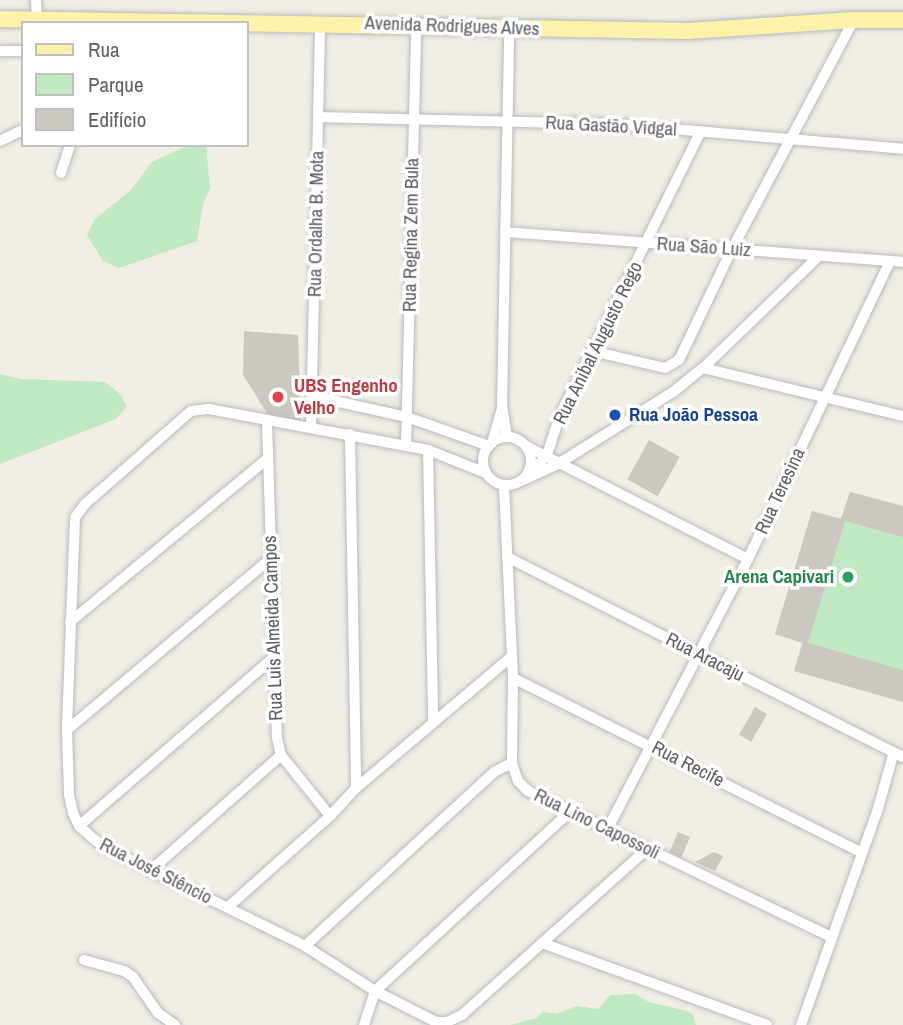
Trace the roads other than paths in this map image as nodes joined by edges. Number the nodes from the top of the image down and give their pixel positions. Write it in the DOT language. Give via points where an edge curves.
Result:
graph roads {
  1 [pos="36,0"];
  2 [pos="0,19"];
  3 [pos="37,19"];
  4 [pos="854,20"];
  5 [pos="903,20"];
  6 [pos="226,21"];
  7 [pos="248,21"];
  8 [pos="320,22"];
  9 [pos="416,24"];
  10 [pos="509,30"];
  11 [pos="0,51"];
  12 [pos="21,51"];
  13 [pos="318,117"];
  14 [pos="414,119"];
  15 [pos="509,122"];
  16 [pos="21,131"];
  17 [pos="701,131"];
  18 [pos="791,139"];
  19 [pos="0,141"];
  20 [pos="68,147"];
  21 [pos="903,149"];
  22 [pos="61,173"];
  23 [pos="505,232"];
  24 [pos="646,243"];
  25 [pos="732,249"];
  26 [pos="819,256"];
  27 [pos="890,261"];
  28 [pos="903,262"];
  29 [pos="592,351"];
  30 [pos="703,368"];
  31 [pos="312,396"];
  32 [pos="825,397"];
  33 [pos="502,407"];
  34 [pos="903,416"];
  35 [pos="407,417"];
  36 [pos="267,422"];
  37 [pos="311,427"];
  38 [pos="350,435"];
  39 [pos="507,437"];
  40 [pos="490,445"];
  41 [pos="407,446"];
  42 [pos="526,446"];
  43 [pos="428,450"];
  44 [pos="547,455"];
  45 [pos="268,458"];
  46 [pos="558,464"];
  47 [pos="486,473"];
  48 [pos="524,478"];
  49 [pos="504,485"];
  50 [pos="507,557"];
  51 [pos="271,558"];
  52 [pos="748,559"];
  53 [pos="70,622"];
  54 [pos="699,653"];
  55 [pos="512,656"];
  56 [pos="272,659"];
  57 [pos="513,678"];
  58 [pos="433,721"];
  59 [pos="67,730"];
  60 [pos="651,745"];
  61 [pos="281,755"];
  62 [pos="899,755"];
  63 [pos="512,763"];
  64 [pos="356,788"];
  65 [pos="570,811"];
  66 [pos="330,816"];
  67 [pos="79,826"];
  68 [pos="607,830"];
  69 [pos="647,849"];
  70 [pos="862,853"];
  71 [pos="150,871"];
  72 [pos="228,907"];
  73 [pos="832,937"];
  74 [pos="542,943"];
  75 [pos="305,946"];
  76 [pos="84,960"];
  77 [pos="375,991"];
  78 [pos="175,1025"];
  79 [pos="364,1025"];
  80 [pos="767,1025"];
  81 [pos="801,1025"];
  1 -- 3 [label="street"];
  2 -- 3 [label="main road, Avenida Rodrigues Alves"];
  3 -- 6 [label="main road, Avenida Rodrigues Alves"];
  4 -- 5 [label="main road, Avenida Rodrigues Alves"];
  4 -- 10 [label="main road, Avenida Rodrigues Alves" via="688,31"];
  4 -- 18 [label="street"];
  7 -- 8 [label="main road, Avenida Rodrigues Alves"];
  8 -- 9 [label="main road, Avenida Rodrigues Alves"];
  8 -- 13 [label="street, Rua Ordalha B. Mota"];
  9 -- 10 [label="main road, Avenida Rodrigues Alves"];
  9 -- 14 [label="street, Rua Regina Zem Bula"];
  10 -- 15 [label="street"];
  11 -- 12 [label="street"];
  13 -- 14 [label="street, Rua Gastão Vidgal"];
  13 -- 31 [label="street, Rua Ordalha B. Mota"];
  14 -- 15 [label="street, Rua Gastão Vidgal"];
  14 -- 35 [label="street, Rua Regina Zem Bula"];
  15 -- 17 [label="street, Rua Gastão Vidgal"];
  15 -- 23 [label="street"];
  16 -- 19 [label="street"];
  17 -- 18 [label="street, Rua Gastão Vidgal"];
  17 -- 24 [label="street, Rua Anibal Augusto Rego"];
  18 -- 21 [label="street, Rua Gastão Vidgal"];
  18 -- 25 [label="street"];
  20 -- 22 [label="street"];
  23 -- 24 [label="street, Rua São Luiz"];
  23 -- 33 [label="street"];
  24 -- 25 [label="street, Rua São Luiz"];
  24 -- 29 [label="street, Rua Anibal Augusto Rego"];
  25 -- 26 [label="street, Rua São Luiz"];
  25 -- 29 [label="street" via="679,360 665,368"];
  26 -- 27 [label="street, Rua São Luiz"];
  26 -- 30 [label="street"];
  27 -- 28 [label="street, Rua São Luiz"];
  27 -- 32 [label="street, Rua Teresina"];
  29 -- 44 [label="street, Rua Anibal Augusto Rego" via="559,418"];
  30 -- 32 [label="street"];
  30 -- 46 [label="street"];
  31 -- 35 [label="street"];
  31 -- 37 [label="street, Rua Ordalha B. Mota"];
  32 -- 34 [label="street"];
  32 -- 52 [label="street, Rua Teresina"];
  33 -- 39 [label="street"];
  33 -- 40 [label="street"];
  35 -- 40 [label="street"];
  35 -- 41 [label="street, Rua Regina Zem Bula"];
  36 -- 37 [label="street, Rua José Stêncio"];
  36 -- 45 [label="street, Rua Luis Almeida Campos"];
  36 -- 53 [label="street, Rua José Stêncio" via="209,409 191,411 85,504 75,518 73,532"];
  37 -- 38 [label="street, Rua José Stêncio"];
  38 -- 41 [label="street, Rua José Stêncio"];
  38 -- 64 [label="street"];
  39 -- 40 [label="street"];
  39 -- 42 [label="street"];
  40 -- 47 [label="street" via="484,454"];
  41 -- 43 [label="street, Rua José Stêncio"];
  42 -- 44 [label="street"];
  42 -- 48 [label="street" via="531,456"];
  43 -- 47 [label="street, Rua José Stêncio"];
  43 -- 58 [label="street"];
  44 -- 46 [label="street"];
  44 -- 48 [label="street, Rua Anibal Augusto Rego"];
  45 -- 51 [label="street, Rua Luis Almeida Campos"];
  45 -- 53 [label="street"];
  46 -- 48 [label="street"];
  46 -- 52 [label="street"];
  47 -- 49 [label="street"];
  48 -- 49 [label="street"];
  49 -- 50 [label="street"];
  50 -- 54 [label="street, Rua Aracaju"];
  50 -- 55 [label="street"];
  51 -- 56 [label="street, Rua Luis Almeida Campos"];
  51 -- 59 [label="street"];
  52 -- 54 [label="street, Rua Teresina"];
  53 -- 59 [label="street, Rua José Stêncio"];
  54 -- 60 [label="street, Rua Teresina"];
  54 -- 62 [label="street, Rua Aracaju"];
  55 -- 57 [label="street"];
  55 -- 58 [label="street"];
  56 -- 61 [label="street, Rua Luis Almeida Campos"];
  56 -- 67 [label="street"];
  57 -- 60 [label="street, Rua Recife"];
  57 -- 63 [label="street"];
  58 -- 64 [label="street"];
  59 -- 67 [label="street, Rua José Stêncio" via="69,795"];
  60 -- 68 [label="street, Rua Teresina"];
  60 -- 70 [label="street, Rua Recife"];
  61 -- 66 [label="street, Rua Luis Almeida Campos"];
  61 -- 71 [label="street"];
  62 -- 70 [label="street"];
  63 -- 65 [label="street, Rua Lino Capossoli" via="518,781 528,791"];
  63 -- 75 [label="street" via="494,772"];
  64 -- 66 [label="street"];
  65 -- 68 [label="street, Rua Lino Capossoli"];
  65 -- 77 [label="street"];
  66 -- 72 [label="street"];
  67 -- 71 [label="street, Rua José Stêncio" via="102,846"];
  68 -- 69 [label="street, Rua Lino Capossoli"];
  69 -- 73 [label="street, Rua Lino Capossoli"];
  69 -- 74 [label="street, Rua José Stêncio"];
  70 -- 73 [label="street"];
  71 -- 72 [label="street, Rua José Stêncio"];
  72 -- 75 [label="street, Rua José Stêncio"];
  73 -- 81 [label="street"];
  74 -- 77 [label="street, Rua José Stêncio" via="462,1016 447,1022 425,1019"];
  74 -- 80 [label="street"];
  75 -- 77 [label="street, Rua José Stêncio"];
  76 -- 78 [label="street" via="133,977 158,1013"];
  77 -- 79 [label="street"];
}
